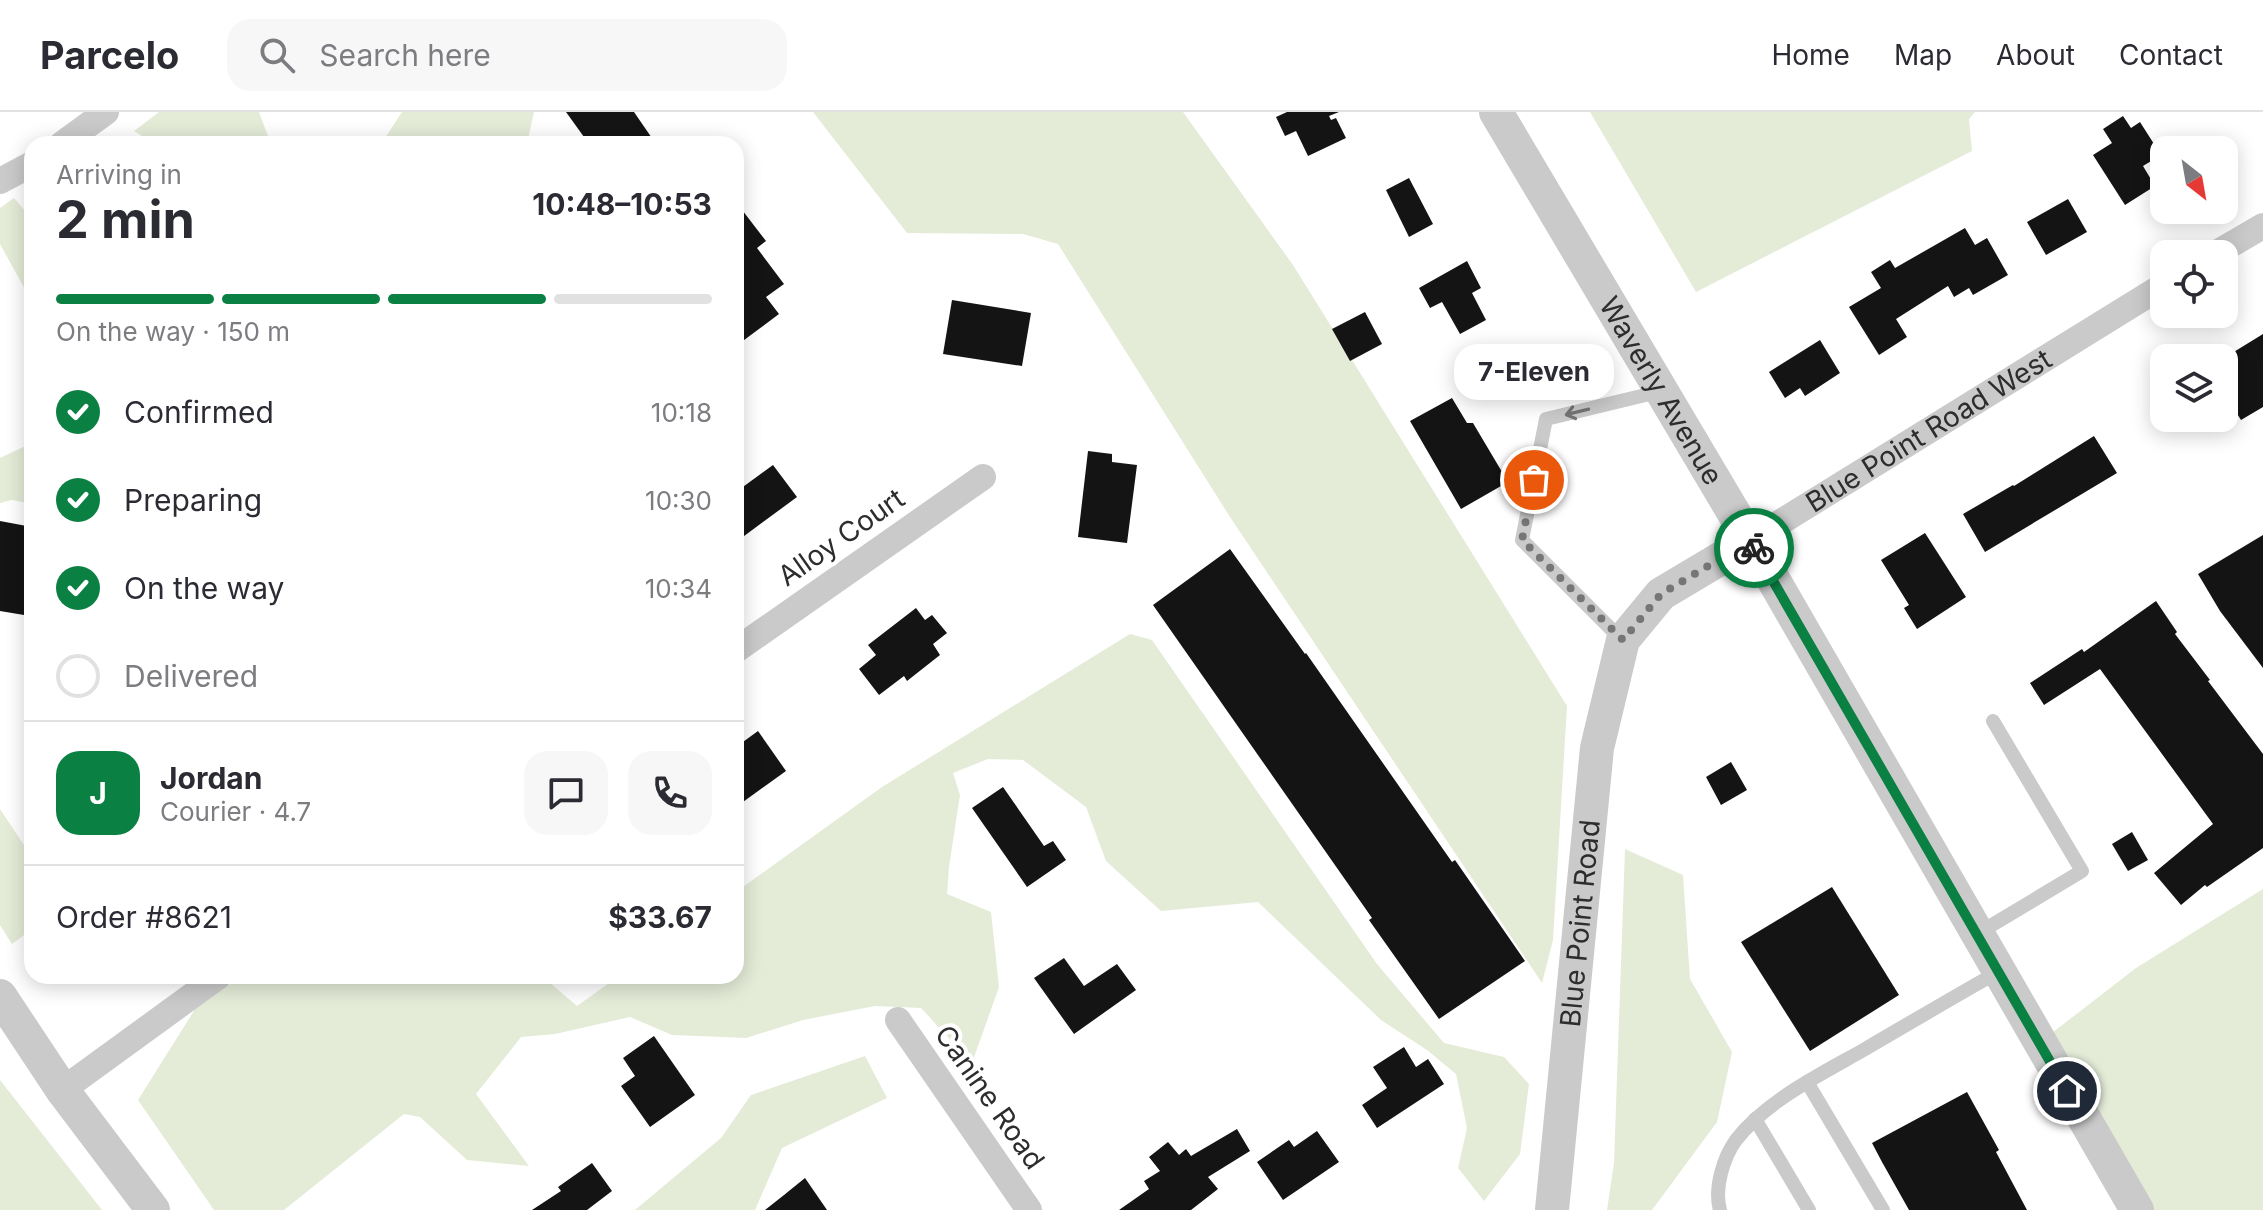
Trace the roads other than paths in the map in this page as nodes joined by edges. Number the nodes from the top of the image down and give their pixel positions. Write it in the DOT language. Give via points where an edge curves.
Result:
graph roads {
  1 [pos="106,112"];
  2 [pos="1496,112"];
  3 [pos="73,136"];
  4 [pos="24,168"];
  5 [pos="0,181"];
  6 [pos="2263,226"];
  7 [pos="2238,241"];
  8 [pos="2150,294"];
  9 [pos="1662,390"];
  10 [pos="983,477"];
  11 [pos="1750,541"];
  12 [pos="1623,640"];
  13 [pos="744,644"];
  14 [pos="1993,721"];
  15 [pos="1976,934"];
  16 [pos="1998,972"];
  17 [pos="208,984"];
  18 [pos="0,996"];
  19 [pos="898,1020"];
  20 [pos="1807,1082"];
  21 [pos="63,1091"];
  22 [pos="1755,1119"];
  23 [pos="1549,1208"];
  24 [pos="153,1210"];
  25 [pos="1029,1210"];
  26 [pos="1720,1210"];
  27 [pos="1809,1210"];
  28 [pos="1883,1210"];
  29 [pos="2137,1210"];
  1 -- 3 [label="street"];
  2 -- 9 [label="street, Waverly Avenue"];
  4 -- 5 [label="street"];
  6 -- 7 [label="street"];
  8 -- 11 [label="street, Blue Point Road West"];
  9 -- 11 [label="street, Waverly Avenue"];
  9 -- 12 [label="lane, one-way" via="1546,419 1522,540"];
  10 -- 13 [label="street, Alloy Court"];
  11 -- 12 [label="street, Blue Point Road West" via="1661,594"];
  11 -- 15 [label="street, Waverly Avenue"];
  12 -- 23 [label="street, Blue Point Road" via="1597,748"];
  14 -- 15 [label="lane" via="2082,871"];
  15 -- 16 [label="street, Waverly Avenue"];
  16 -- 20 [label="lane"];
  16 -- 29 [label="street, Waverly Avenue"];
  17 -- 21 [label="street"];
  18 -- 21 [label="street"];
  19 -- 25 [label="street, Canine Road"];
  20 -- 22 [label="lane"];
  20 -- 28 [label="lane"];
  21 -- 24 [label="street"];
  22 -- 26 [label="lane" via="1734,1142 1721,1171"];
  22 -- 27 [label="lane"];
}
